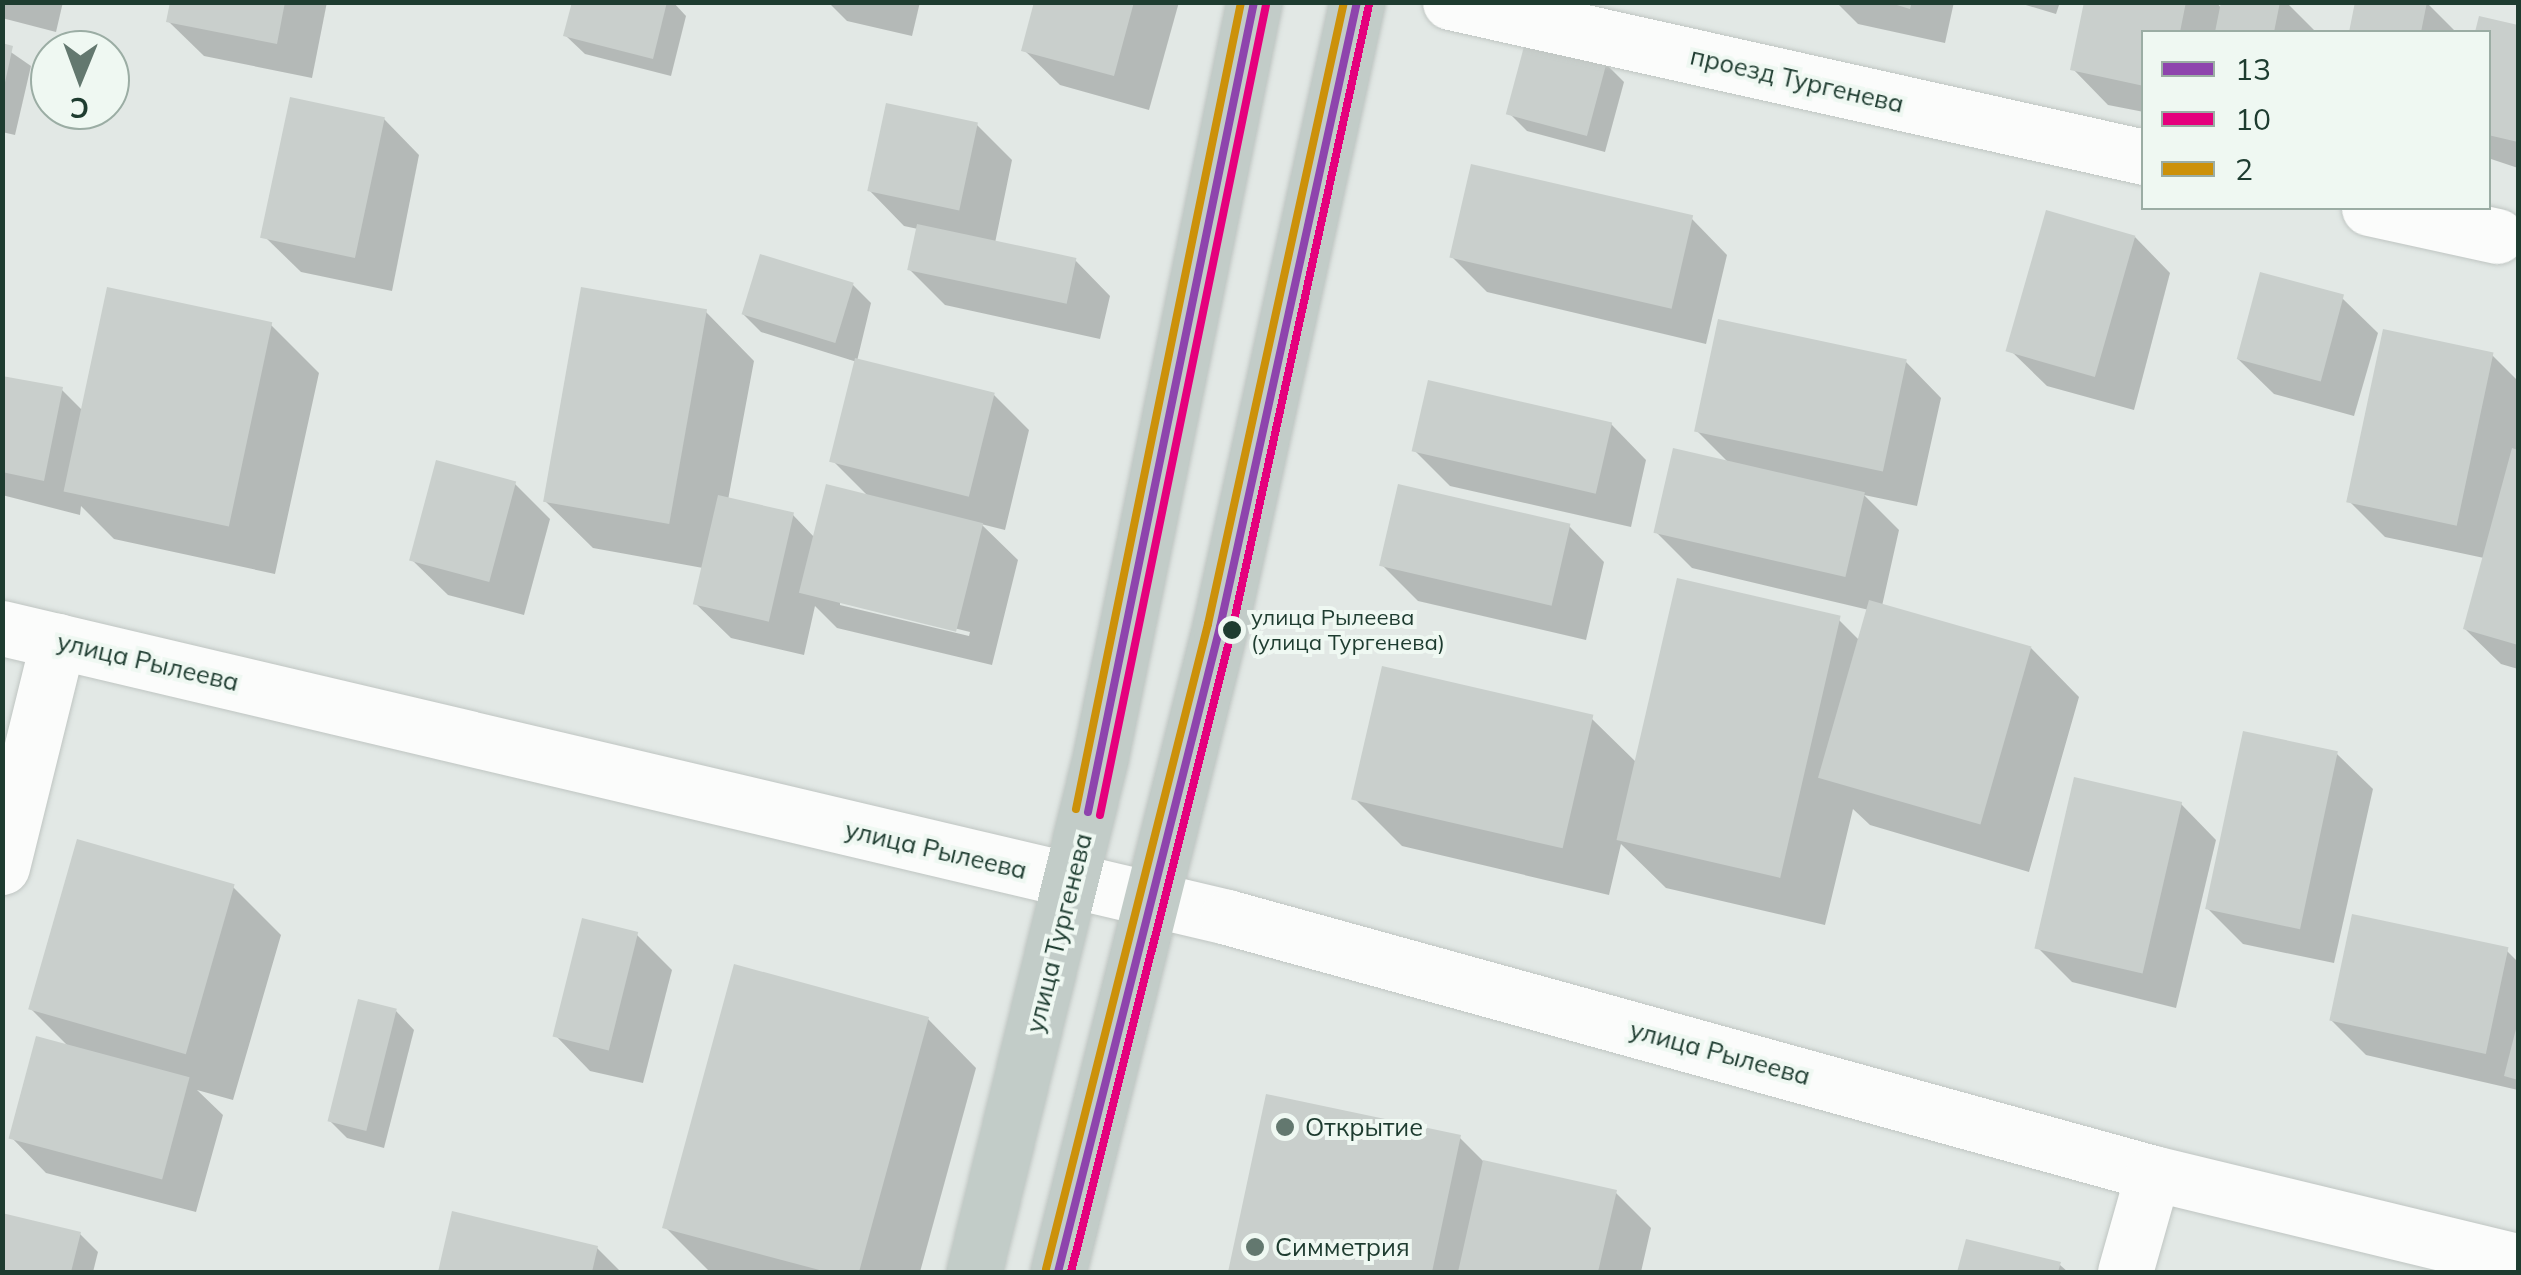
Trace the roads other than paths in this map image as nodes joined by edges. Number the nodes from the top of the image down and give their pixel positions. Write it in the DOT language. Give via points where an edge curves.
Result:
graph roads {
  1 [pos="1254,2"];
  2 [pos="1358,2"];
  3 [pos="1450,2"];
  4 [pos="2141,156"];
  5 [pos="2379,210"];
  6 [pos="2497,236"];
  7 [pos="2,628"];
  8 [pos="58,641"];
  9 [pos="2,867"];
  10 [pos="1072,882"];
  11 [pos="1151,902"];
  12 [pos="2153,1173"];
  13 [pos="2518,1262"];
  14 [pos="974,1272"];
  15 [pos="1058,1272"];
  16 [pos="2125,1272"];
  1 -- 10 [label="highway, улица Тургенева"];
  2 -- 11 [label="highway" via="1220,627"];
  3 -- 4 [label="street, проезд Тургенева"];
  5 -- 6 [label="street"];
  7 -- 8 [label="street, улица Рылеева"];
  8 -- 9 [label="street"];
  8 -- 10 [label="street, улица Рылеева"];
  10 -- 11 [label="street, улица Рылеева"];
  10 -- 14 [label="highway, улица Тургенева"];
  11 -- 12 [label="street, улица Рылеева" via="1227,917"];
  11 -- 15 [label="highway"];
  12 -- 13 [label="street, улица Рылеева"];
  12 -- 16 [label="street"];
}
